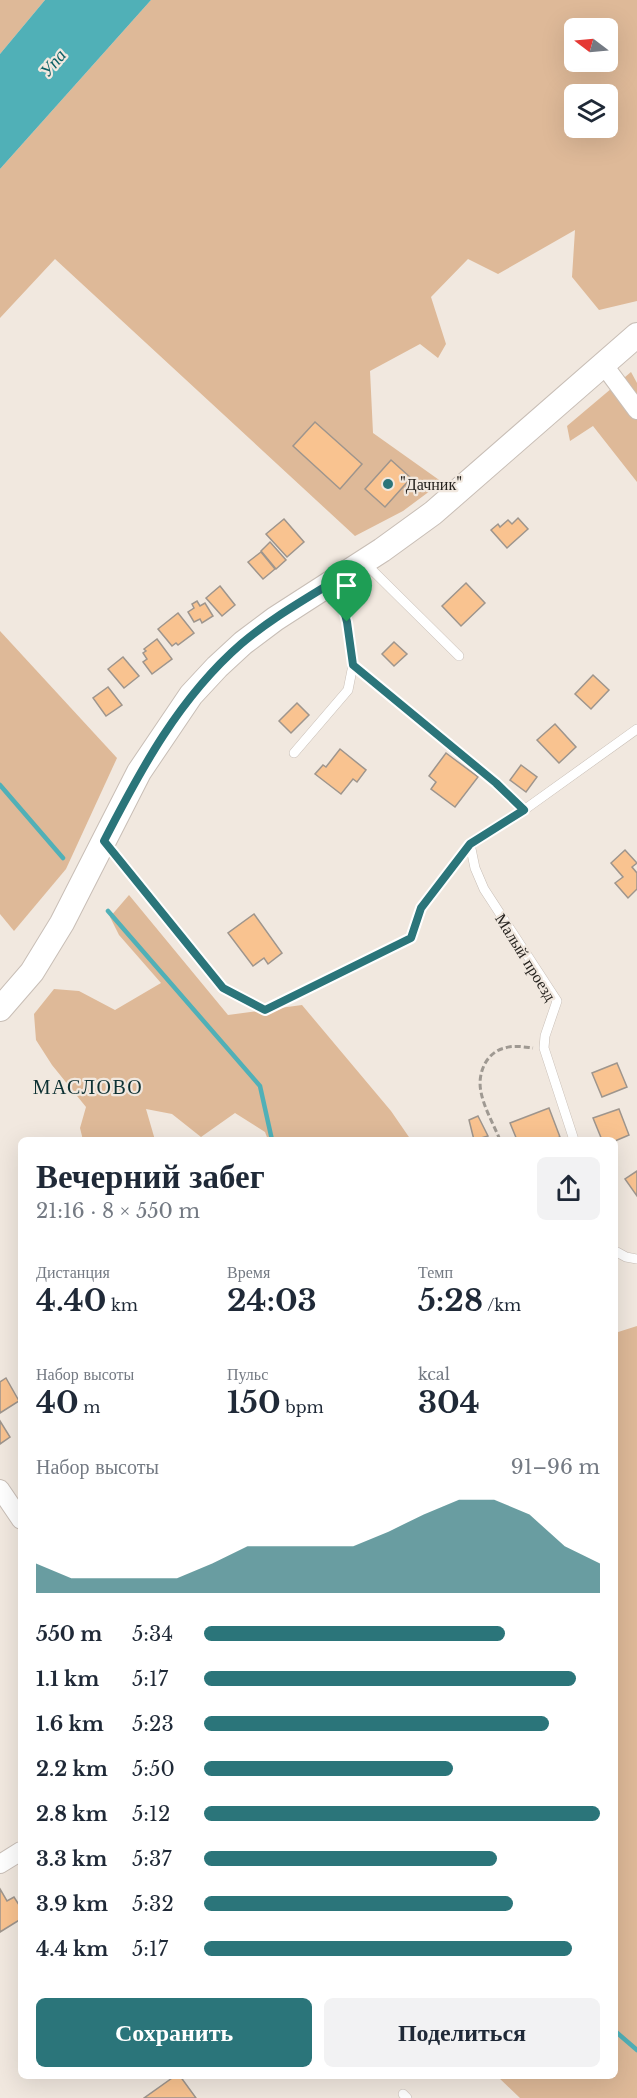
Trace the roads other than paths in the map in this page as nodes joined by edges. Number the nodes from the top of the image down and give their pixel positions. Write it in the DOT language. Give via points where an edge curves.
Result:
graph roads {
  1 [pos="637,334"];
  2 [pos="603,364"];
  3 [pos="637,410"];
  4 [pos="363,562"];
  5 [pos="336,580"];
  6 [pos="459,656"];
  7 [pos="353,665"];
  8 [pos="637,729"];
  9 [pos="294,753"];
  10 [pos="524,810"];
  11 [pos="104,841"];
  12 [pos="470,844"];
  13 [pos="0,1009"];
  14 [pos="573,1137"];
  15 [pos="618,1253"];
  16 [pos="637,1259"];
  17 [pos="0,1489"];
  18 [pos="18,1516"];
  19 [pos="18,1853"];
  20 [pos="0,1864"];
  1 -- 2 [label="main road"];
  2 -- 3 [label="street"];
  2 -- 4 [label="main road" via="433,513"];
  4 -- 5 [label="main road"];
  4 -- 6 [label="lane"];
  5 -- 7 [label="lane"];
  5 -- 11 [label="main road" via="243,643 191,695 139,772"];
  7 -- 9 [label="lane" via="346,693"];
  7 -- 10 [label="lane"];
  8 -- 10 [label="lane"];
  10 -- 12 [label="lane"];
  11 -- 12 [label="lane" via="223,988 265,1010 411,938 421,908"];
  11 -- 13 [label="main road" via="32,972"];
  12 -- 14 [label="lane, Малый проезд" via="484,889 557,1002 544,1048"];
  15 -- 16 [label="lane"];
  17 -- 18 [label="street"];
  19 -- 20 [label="street"];
}
